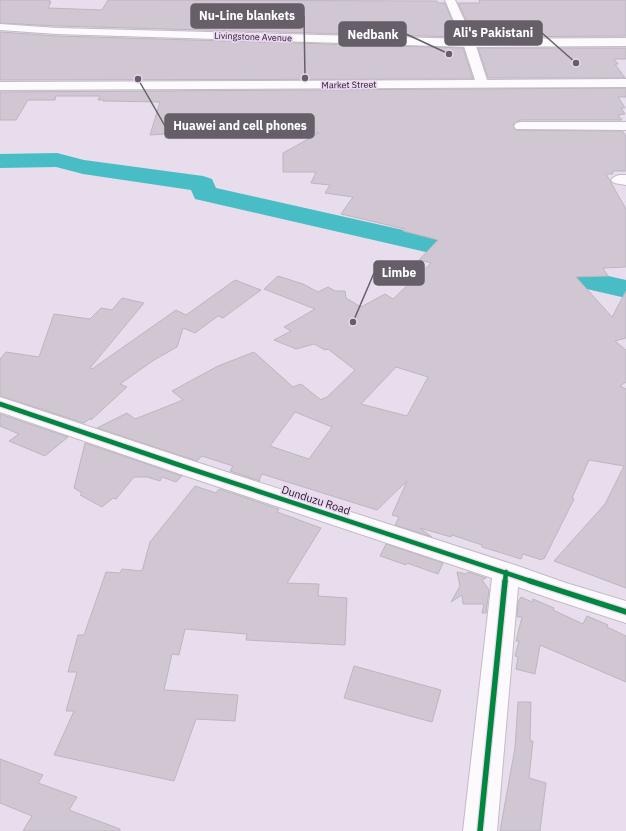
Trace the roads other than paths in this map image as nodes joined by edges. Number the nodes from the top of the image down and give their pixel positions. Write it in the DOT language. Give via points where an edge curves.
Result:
graph roads {
  1 [pos="450,0"];
  2 [pos="0,27"];
  3 [pos="626,42"];
  4 [pos="469,43"];
  5 [pos="482,83"];
  6 [pos="626,83"];
  7 [pos="0,86"];
  8 [pos="521,126"];
  9 [pos="626,126"];
  10 [pos="0,404"];
  11 [pos="506,572"];
  12 [pos="626,612"];
  13 [pos="480,831"];
  1 -- 4 [label="main road"];
  2 -- 4 [label="main road, Livingstone Avenue" via="65,32"];
  3 -- 4 [label="main road, Livingstone Avenue"];
  4 -- 5 [label="main road"];
  5 -- 6 [label="main road, Market Street"];
  5 -- 7 [label="main road, Market Street"];
  8 -- 9 [label="main road"];
  10 -- 11 [label="main road, Dunduzu Road"];
  11 -- 12 [label="main road, Dunduzu Road"];
  11 -- 13 [label="main road"];
}
